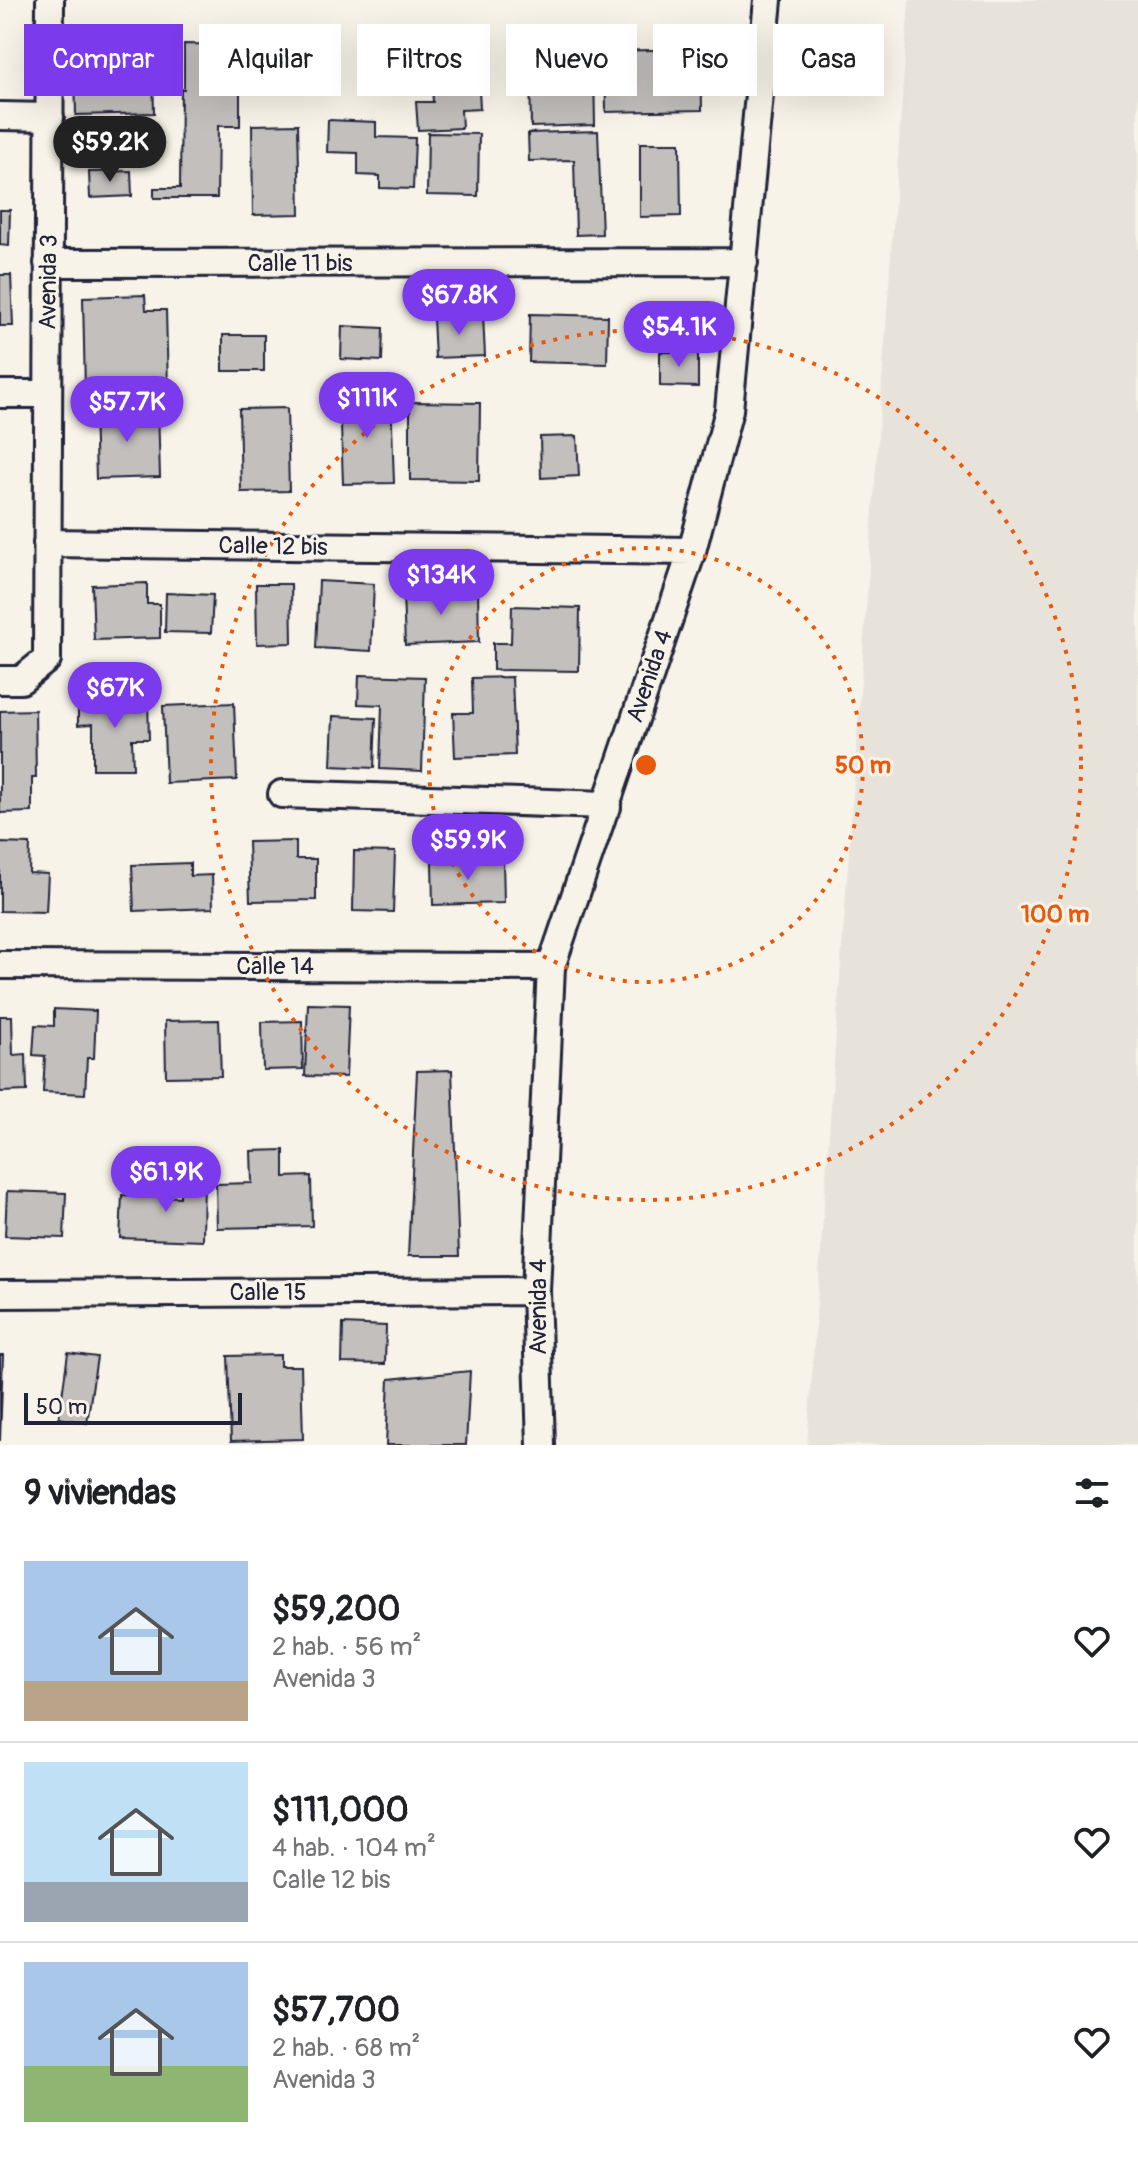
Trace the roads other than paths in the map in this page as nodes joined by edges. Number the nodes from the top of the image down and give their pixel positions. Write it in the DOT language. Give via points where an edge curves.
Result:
graph roads {
  1 [pos="50,0"];
  2 [pos="768,0"];
  3 [pos="0,116"];
  4 [pos="50,117"];
  5 [pos="744,262"];
  6 [pos="48,263"];
  7 [pos="0,394"];
  8 [pos="47,394"];
  9 [pos="47,543"];
  10 [pos="692,551"];
  11 [pos="0,680"];
  12 [pos="282,794"];
  13 [pos="606,806"];
  14 [pos="0,965"];
  15 [pos="551,967"];
  16 [pos="536,1291"];
  17 [pos="0,1294"];
  18 [pos="541,1445"];
  1 -- 4 [label="street, Avenida 3"];
  2 -- 5 [label="street, Avenida 4"];
  3 -- 4 [label="street"];
  4 -- 6 [label="street, Avenida 3"];
  5 -- 6 [label="street, Calle 11 bis"];
  5 -- 10 [label="street, Avenida 4" via="729,410"];
  6 -- 8 [label="street, Avenida 3"];
  7 -- 8 [label="street"];
  8 -- 9 [label="street, Avenida 3"];
  9 -- 10 [label="street, Calle 12 bis"];
  9 -- 11 [label="street, Avenida 3" via="47,659 21,680"];
  10 -- 13 [label="street, Avenida 4"];
  12 -- 13 [label="street"];
  13 -- 15 [label="street, Avenida 4"];
  14 -- 15 [label="street, Calle 14"];
  15 -- 16 [label="street, Avenida 4"];
  16 -- 17 [label="street, Calle 15"];
  16 -- 18 [label="street, Avenida 4"];
}
